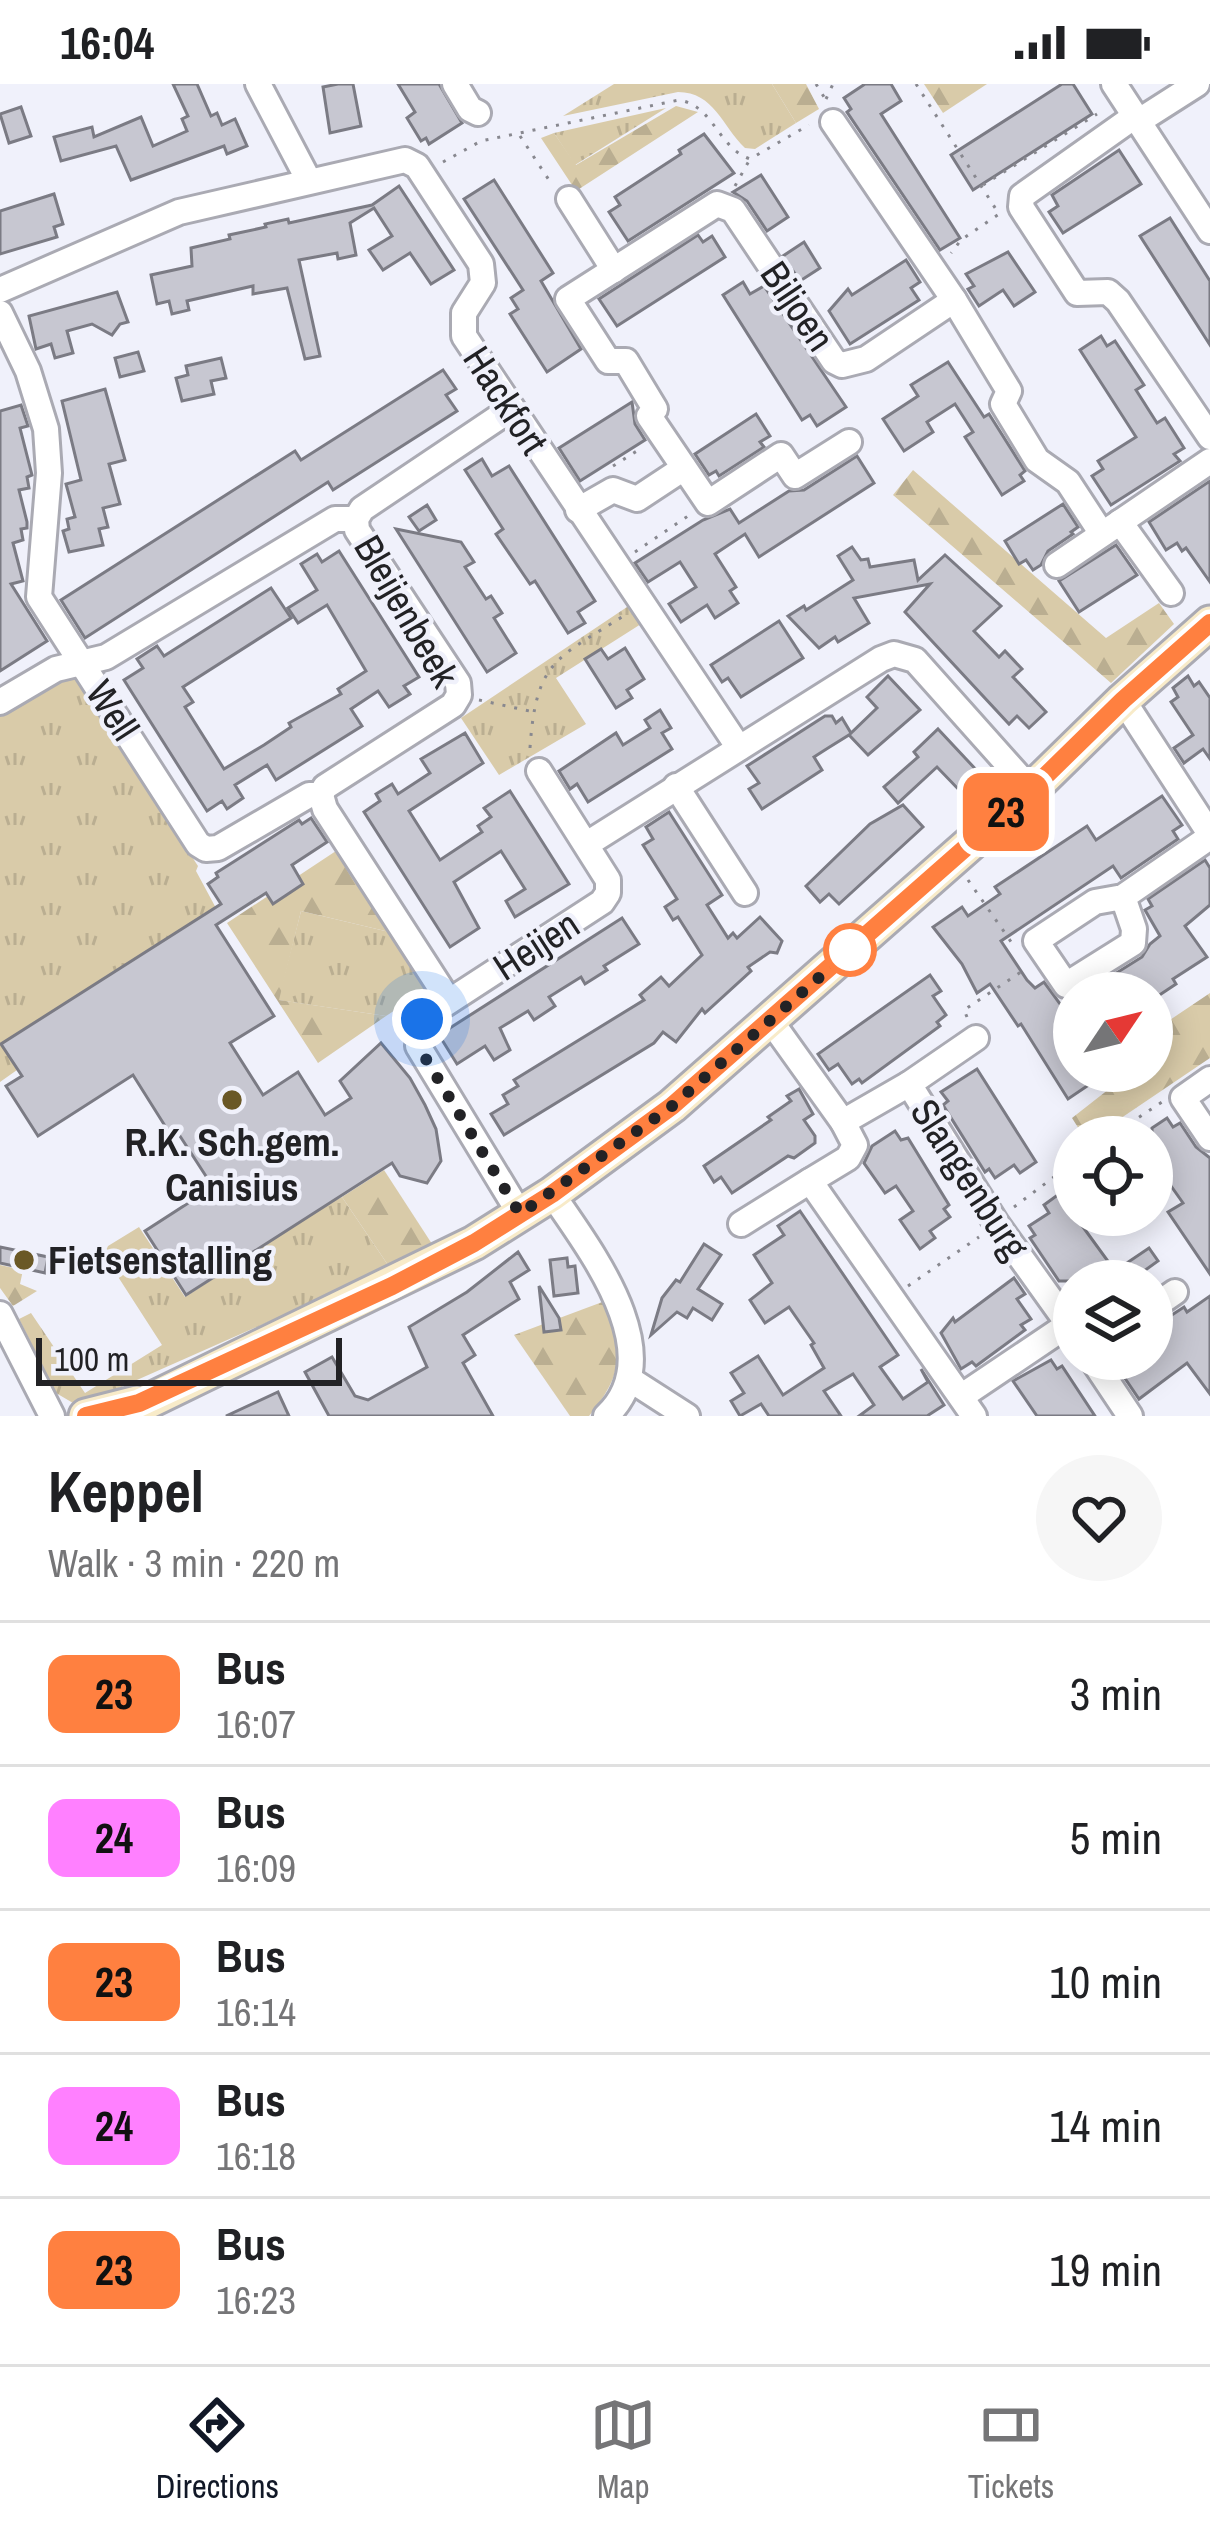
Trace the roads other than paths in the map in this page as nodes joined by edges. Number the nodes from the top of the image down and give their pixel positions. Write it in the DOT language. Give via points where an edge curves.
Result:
graph roads {
  1 [pos="258,84"];
  2 [pos="454,84"];
  3 [pos="1114,84"];
  4 [pos="1197,84"];
  5 [pos="478,113"];
  6 [pos="823,113"];
  7 [pos="1137,119"];
  8 [pos="308,179"];
  9 [pos="569,199"];
  10 [pos="1210,232"];
  11 [pos="614,270"];
  12 [pos="0,290"];
  13 [pos="954,300"];
  14 [pos="0,313"];
  15 [pos="511,410"];
  16 [pos="1210,437"];
  17 [pos="849,442"];
  18 [pos="1210,461"];
  19 [pos="684,468"];
  20 [pos="578,510"];
  21 [pos="356,519"];
  22 [pos="1111,528"];
  23 [pos="1057,565"];
  24 [pos="1171,593"];
  25 [pos="1210,623"];
  26 [pos="82,663"];
  27 [pos="1123,700"];
  28 [pos="0,702"];
  29 [pos="739,748"];
  30 [pos="539,771"];
  31 [pos="676,786"];
  32 [pos="1031,790"];
  33 [pos="321,795"];
  34 [pos="1210,836"];
  35 [pos="586,844"];
  36 [pos="745,893"];
  37 [pos="1123,897"];
  38 [pos="449,1001"];
  39 [pos="770,1020"];
  40 [pos="976,1038"];
  41 [pos="1210,1078"];
  42 [pos="909,1084"];
  43 [pos="843,1122"];
  44 [pos="1209,1136"];
  45 [pos="810,1181"];
  46 [pos="552,1194"];
  47 [pos="520,1214"];
  48 [pos="741,1224"];
  49 [pos="1053,1303"];
  50 [pos="0,1314"];
  51 [pos="1053,1342"];
  52 [pos="631,1380"];
  53 [pos="1106,1380"];
  54 [pos="968,1406"];
  55 [pos="129,1409"];
  56 [pos="52,1416"];
  57 [pos="86,1416"];
  58 [pos="606,1416"];
  59 [pos="687,1416"];
  60 [pos="1130,1416"];
  1 -- 8 [label="street"];
  2 -- 5 [label="street"];
  3 -- 7 [label="street"];
  4 -- 7 [label="street"];
  6 -- 13 [label="street"];
  7 -- 10 [label="street"];
  7 -- 16 [label="street" via="1022,196 1021,207 1077,293 1108,292 1118,301"];
  8 -- 12 [label="street" via="178,212"];
  8 -- 15 [label="street, Hackfort" via="405,160 417,166 481,264 483,283 464,313 464,336"];
  9 -- 11 [label="street"];
  11 -- 13 [label="street, Biljoen" via="717,204 733,210 842,365"];
  11 -- 19 [label="street" via="568,299 608,361 626,361"];
  13 -- 22 [label="street" via="1009,391 1003,404 1037,460"];
  14 -- 26 [label="street" via="46,429 39,597"];
  15 -- 20 [label="street, Hackfort"];
  15 -- 21 [label="street, Bleijenbeek"];
  17 -- 19 [label="street" via="795,476 781,455 708,503"];
  18 -- 22 [label="street"];
  19 -- 20 [label="street" via="637,499 613,490"];
  20 -- 29 [label="street, Hackfort"];
  21 -- 26 [label="street, Well" via="335,519"];
  21 -- 33 [label="street, Bleijenbeek" via="459,695"];
  22 -- 23 [label="street"];
  22 -- 24 [label="street"];
  25 -- 27 [label="street"];
  26 -- 28 [label="street"];
  26 -- 33 [label="street, Well" via="206,849"];
  27 -- 32 [label="street"];
  27 -- 34 [label="street"];
  29 -- 31 [label="street"];
  29 -- 32 [label="street" via="894,654 915,660"];
  30 -- 35 [label="street, Heijen"];
  31 -- 35 [label="street"];
  31 -- 36 [label="street"];
  32 -- 39 [label="street"];
  33 -- 38 [label="street"];
  34 -- 37 [label="street"];
  35 -- 38 [label="street, Heijen" via="608,880 602,902"];
  37 -- 37 [label="street" via="1133,943 1066,985 1036,941 1095,902"];
  38 -- 47 [label="street, Heijen" via="422,1019 418,1046"];
  39 -- 43 [label="street"];
  39 -- 46 [label="street" via="672,1106"];
  40 -- 42 [label="street, Slangenburg"];
  41 -- 44 [label="street" via="1183,1098"];
  42 -- 43 [label="street, Slangenburg"];
  42 -- 49 [label="street, Slangenburg"];
  43 -- 45 [label="street" via="855,1145 848,1158"];
  45 -- 48 [label="street"];
  45 -- 54 [label="street"];
  46 -- 47 [label="street"];
  46 -- 52 [label="street" via="605,1271 630,1338"];
  47 -- 55 [label="street" via="392,1286"];
  50 -- 56 [label="street"];
  51 -- 54 [label="street"];
  52 -- 58 [label="street"];
  52 -- 59 [label="street"];
  53 -- 60 [label="street"];
  55 -- 57 [label="street"];
}
